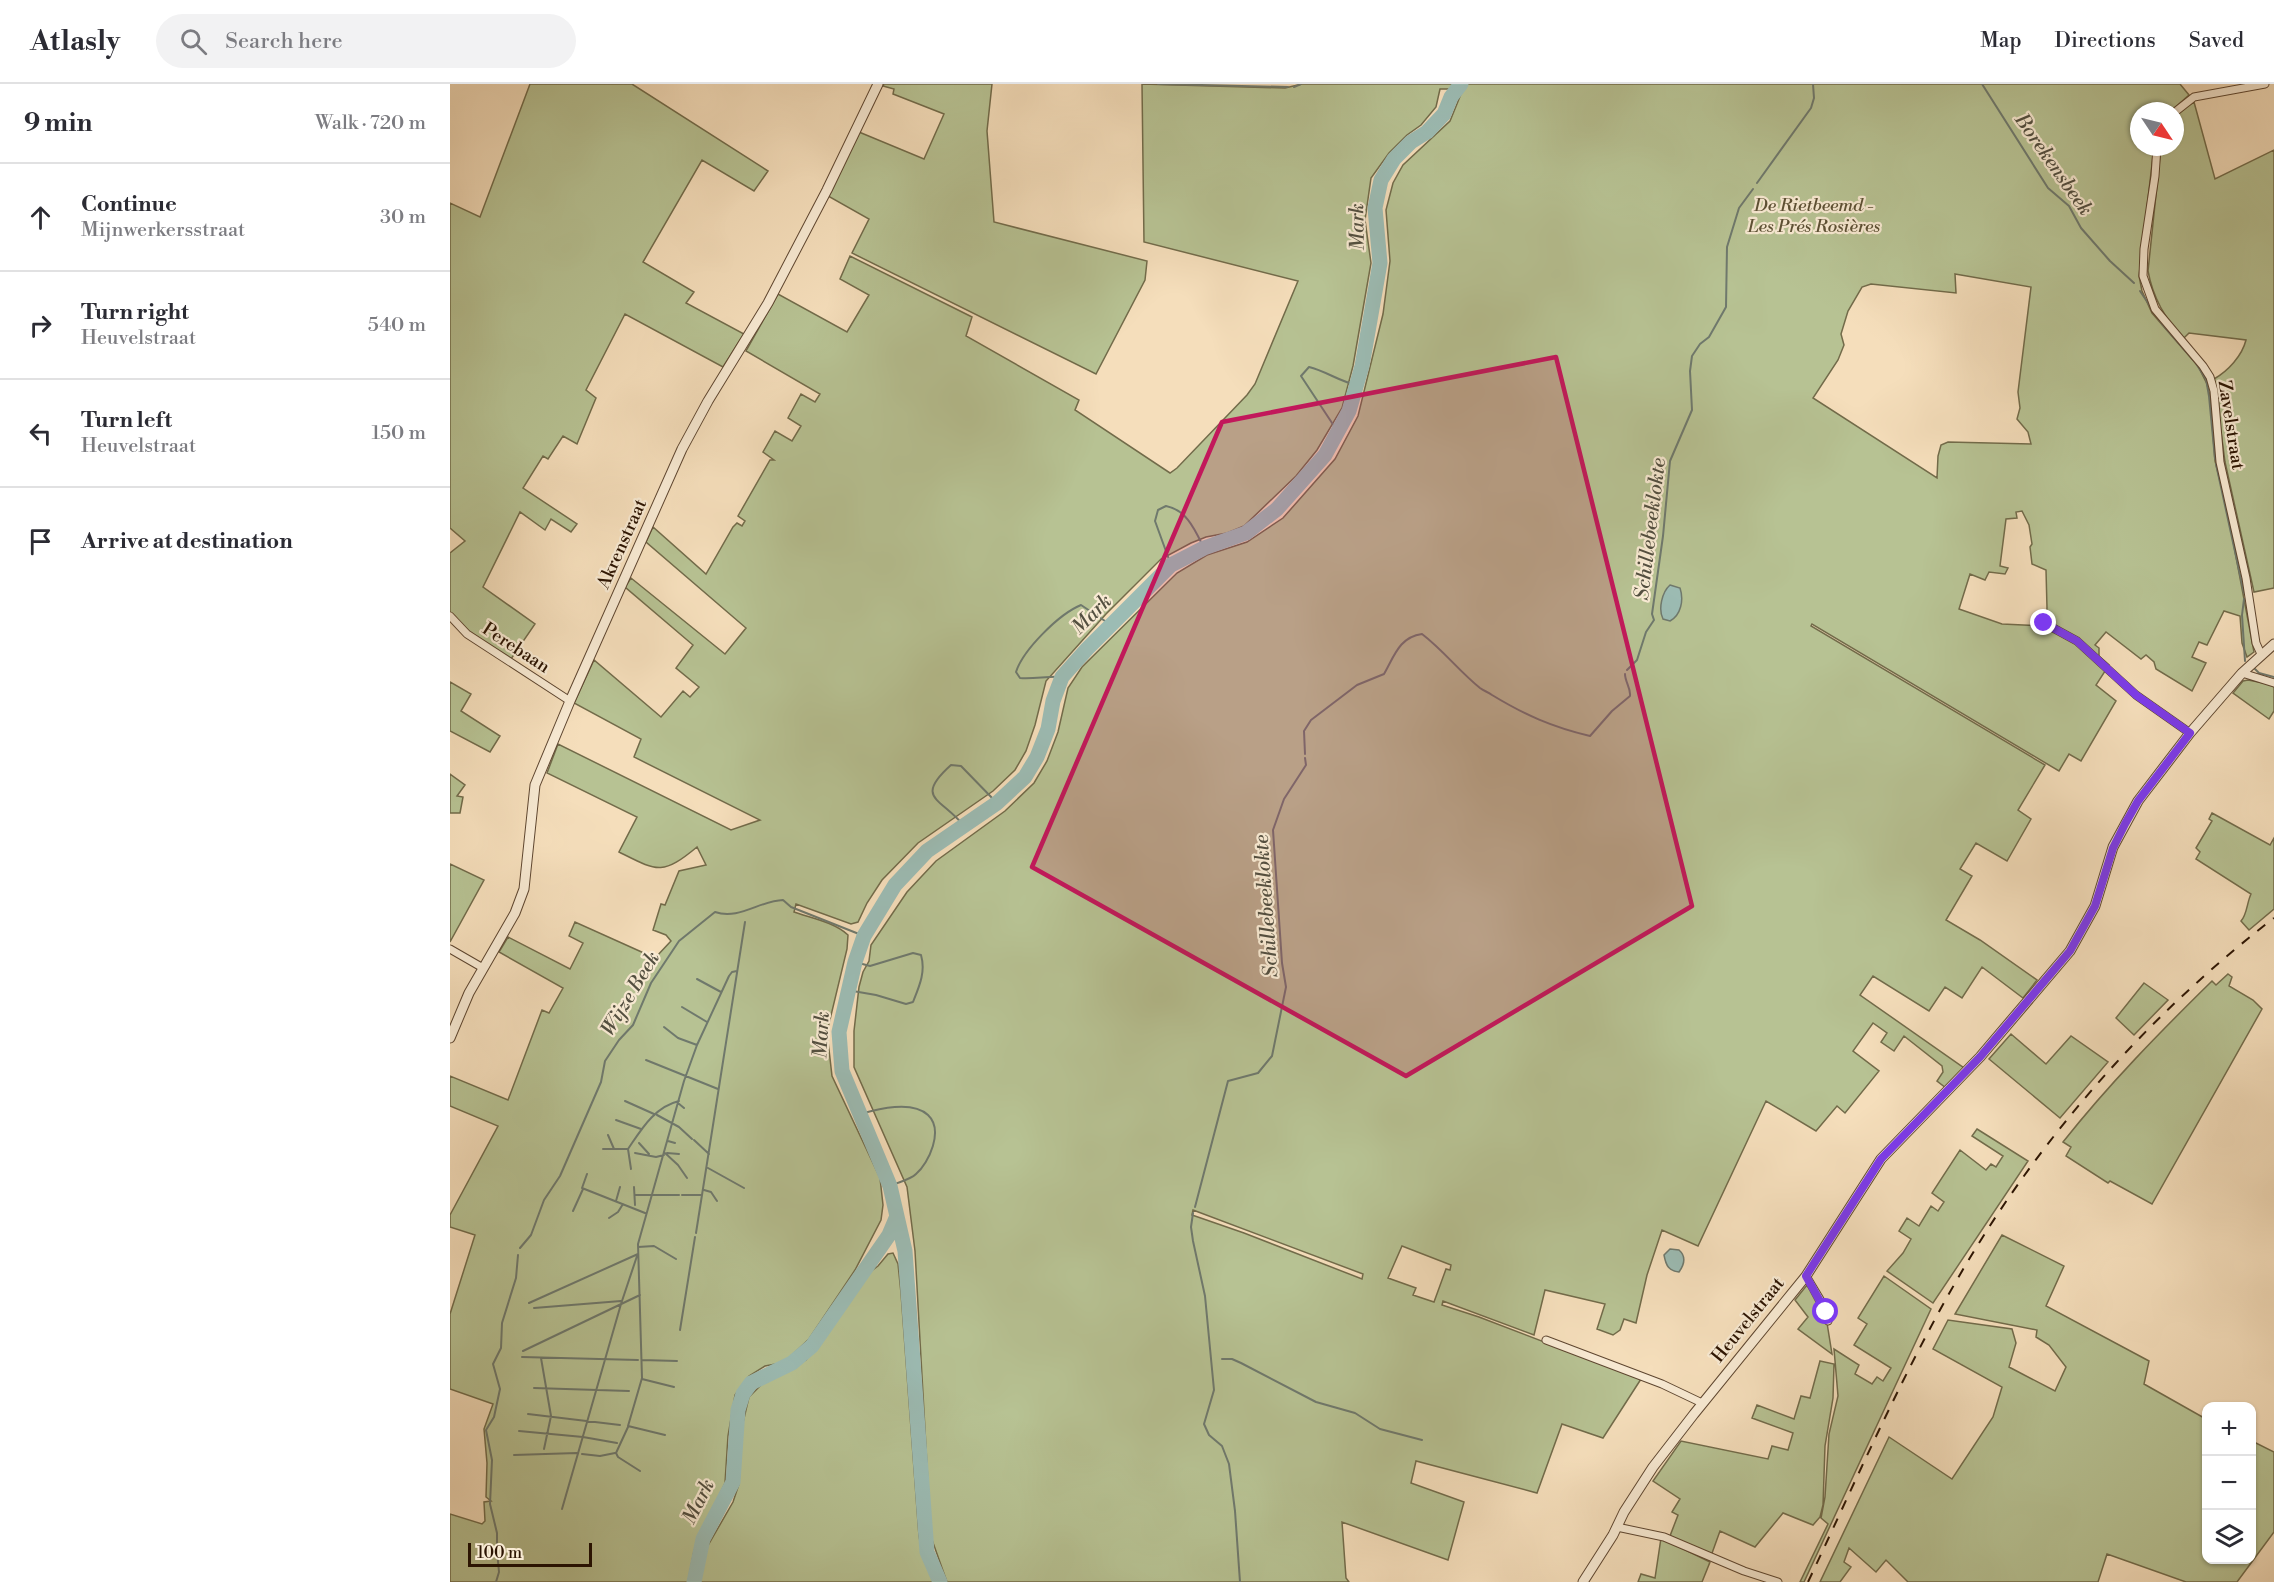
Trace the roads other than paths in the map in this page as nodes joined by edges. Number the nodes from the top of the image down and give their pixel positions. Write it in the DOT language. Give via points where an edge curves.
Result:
graph roads {
  1 [pos="878,84"];
  2 [pos="2265,84"];
  3 [pos="2184,105"];
  4 [pos="2156,156"];
  5 [pos="450,616"];
  6 [pos="2044,623"];
  7 [pos="2274,644"];
  8 [pos="2261,654"];
  9 [pos="2242,673"];
  10 [pos="2274,683"];
  11 [pos="570,700"];
  12 [pos="2190,733"];
  13 [pos="450,949"];
  14 [pos="483,968"];
  15 [pos="450,1038"];
  16 [pos="1806,1276"];
  17 [pos="1828,1321"];
  18 [pos="1546,1340"];
  19 [pos="1702,1403"];
  20 [pos="1617,1527"];
  21 [pos="1583,1582"];
  22 [pos="1778,1582"];
  1 -- 11 [label="street, Akrenstraat" via="768,303 682,449"];
  2 -- 3 [label="street" via="2194,97"];
  4 -- 8 [label="street, Zavelstraat" via="2143,276 2155,309 2210,377 2220,462"];
  5 -- 11 [label="street, Perebaan" via="467,634"];
  6 -- 12 [label="street" via="2077,641 2136,695"];
  7 -- 8 [label="street, Heuvelstraat"];
  8 -- 9 [label="street, Heuvelstraat"];
  9 -- 10 [label="street"];
  9 -- 12 [label="street, Heuvelstraat"];
  11 -- 14 [label="street, Akrenstraat" via="535,785 524,889 508,928"];
  12 -- 16 [label="street, Heuvelstraat" via="2125,824 2113,848 2095,906 2070,951 1980,1057 1881,1159"];
  13 -- 14 [label="street"];
  14 -- 15 [label="street, Akrenstraat"];
  16 -- 17 [label="street"];
  16 -- 19 [label="street, Heuvelstraat"];
  18 -- 19 [label="street"];
  19 -- 20 [label="street, Heuvelstraat" via="1644,1481"];
  20 -- 21 [label="street, Heuvelstraat"];
  20 -- 22 [label="street" via="1664,1538"];
}
